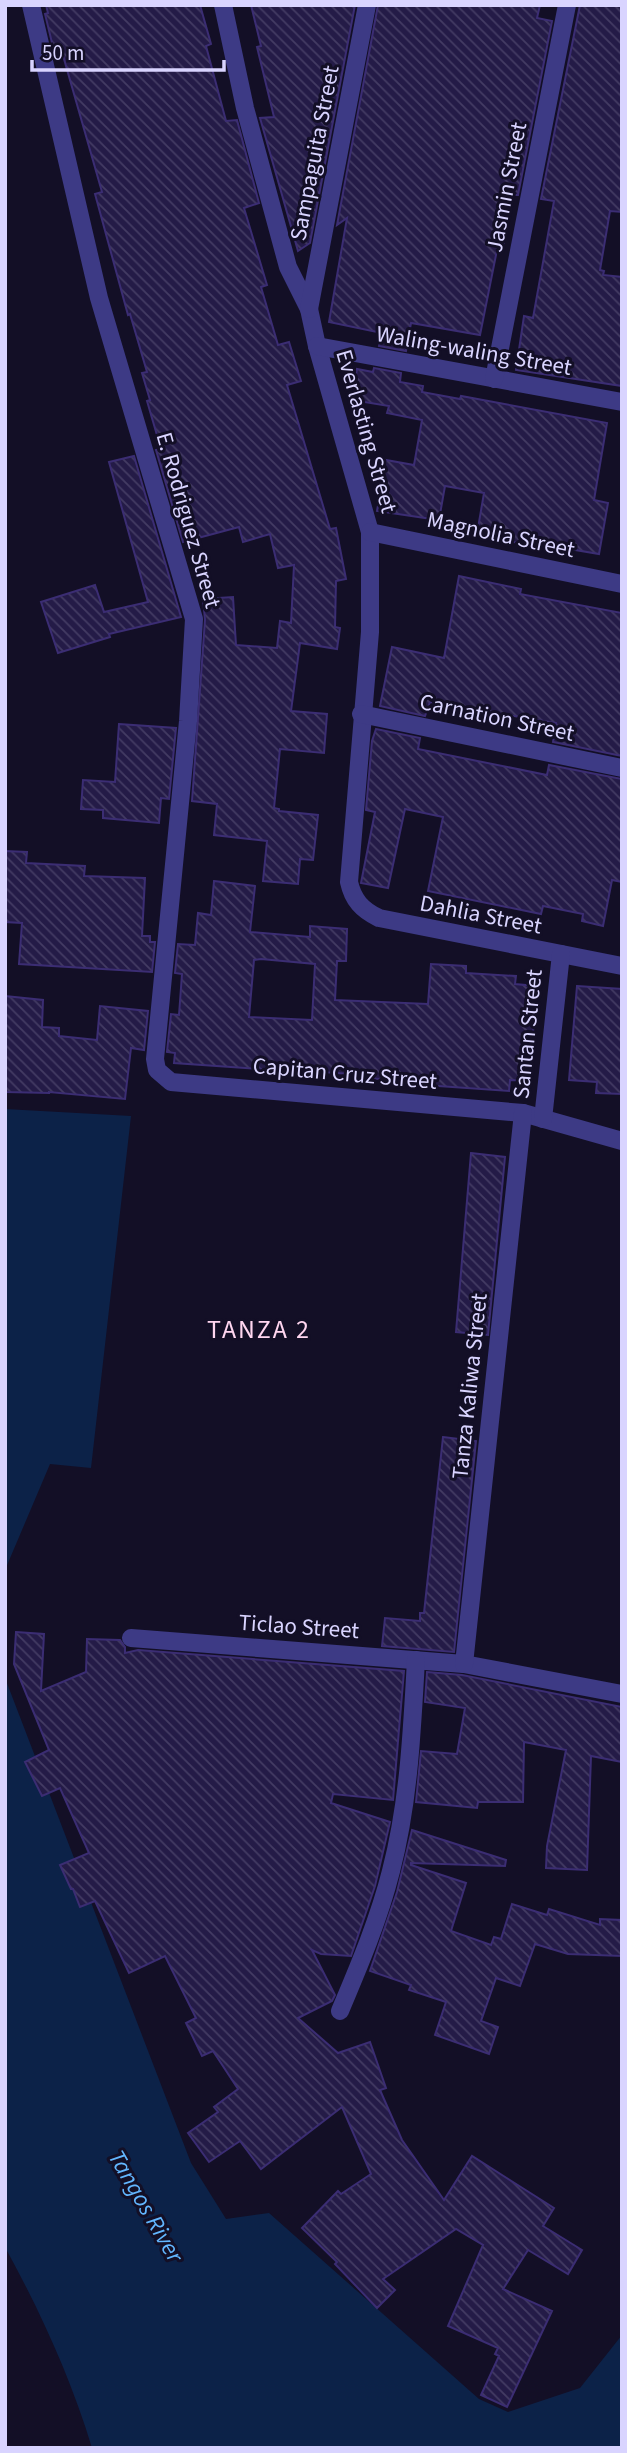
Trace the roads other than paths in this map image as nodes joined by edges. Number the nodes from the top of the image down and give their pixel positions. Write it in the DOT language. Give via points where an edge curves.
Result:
graph roads {
  1 [pos="31,5"];
  2 [pos="223,5"];
  3 [pos="367,5"];
  4 [pos="567,5"];
  5 [pos="309,309"];
  6 [pos="317,346"];
  7 [pos="494,379"];
  8 [pos="622,402"];
  9 [pos="370,533"];
  10 [pos="622,584"];
  11 [pos="361,714"];
  12 [pos="622,768"];
  13 [pos="349,882"];
  14 [pos="561,954"];
  15 [pos="622,966"];
  16 [pos="155,1059"];
  17 [pos="523,1113"];
  18 [pos="543,1119"];
  19 [pos="622,1141"];
  20 [pos="131,1638"];
  21 [pos="416,1660"];
  22 [pos="464,1664"];
  23 [pos="622,1694"];
  24 [pos="340,2011"];
  1 -- 16 [label="street, E. Rodriguez Street" via="99,298 194,619"];
  2 -- 5 [label="street, Everlasting Street" via="288,267"];
  3 -- 5 [label="street, Sampaguita Street"];
  4 -- 7 [label="street, Jasmin Street"];
  5 -- 6 [label="street, Everlasting Street"];
  6 -- 7 [label="street, Waling-waling Street"];
  6 -- 9 [label="street, Everlasting Street"];
  7 -- 8 [label="street, Waling-waling Street"];
  9 -- 10 [label="street, Magnolia Street"];
  9 -- 11 [label="street, Everlasting Street" via="370,632"];
  11 -- 12 [label="street, Carnation Street"];
  11 -- 13 [label="street, Everlasting Street"];
  13 -- 14 [label="street, Dahlia Street" via="359,905 379,918"];
  14 -- 15 [label="street, Dahlia Street"];
  14 -- 18 [label="street, Santan Street"];
  16 -- 17 [label="street, Capitan Cruz Street" via="157,1070 171,1082"];
  17 -- 18 [label="street, Capitan Cruz Street"];
  17 -- 22 [label="street, Tanza Kaliwa Street"];
  18 -- 19 [label="street, Capitan Cruz Street"];
  20 -- 21 [label="street, Ticlao Street"];
  21 -- 22 [label="street, Ticlao Street"];
  21 -- 24 [label="street" via="410,1763 391,1870"];
  22 -- 23 [label="street, Ticlao Street"];
}
